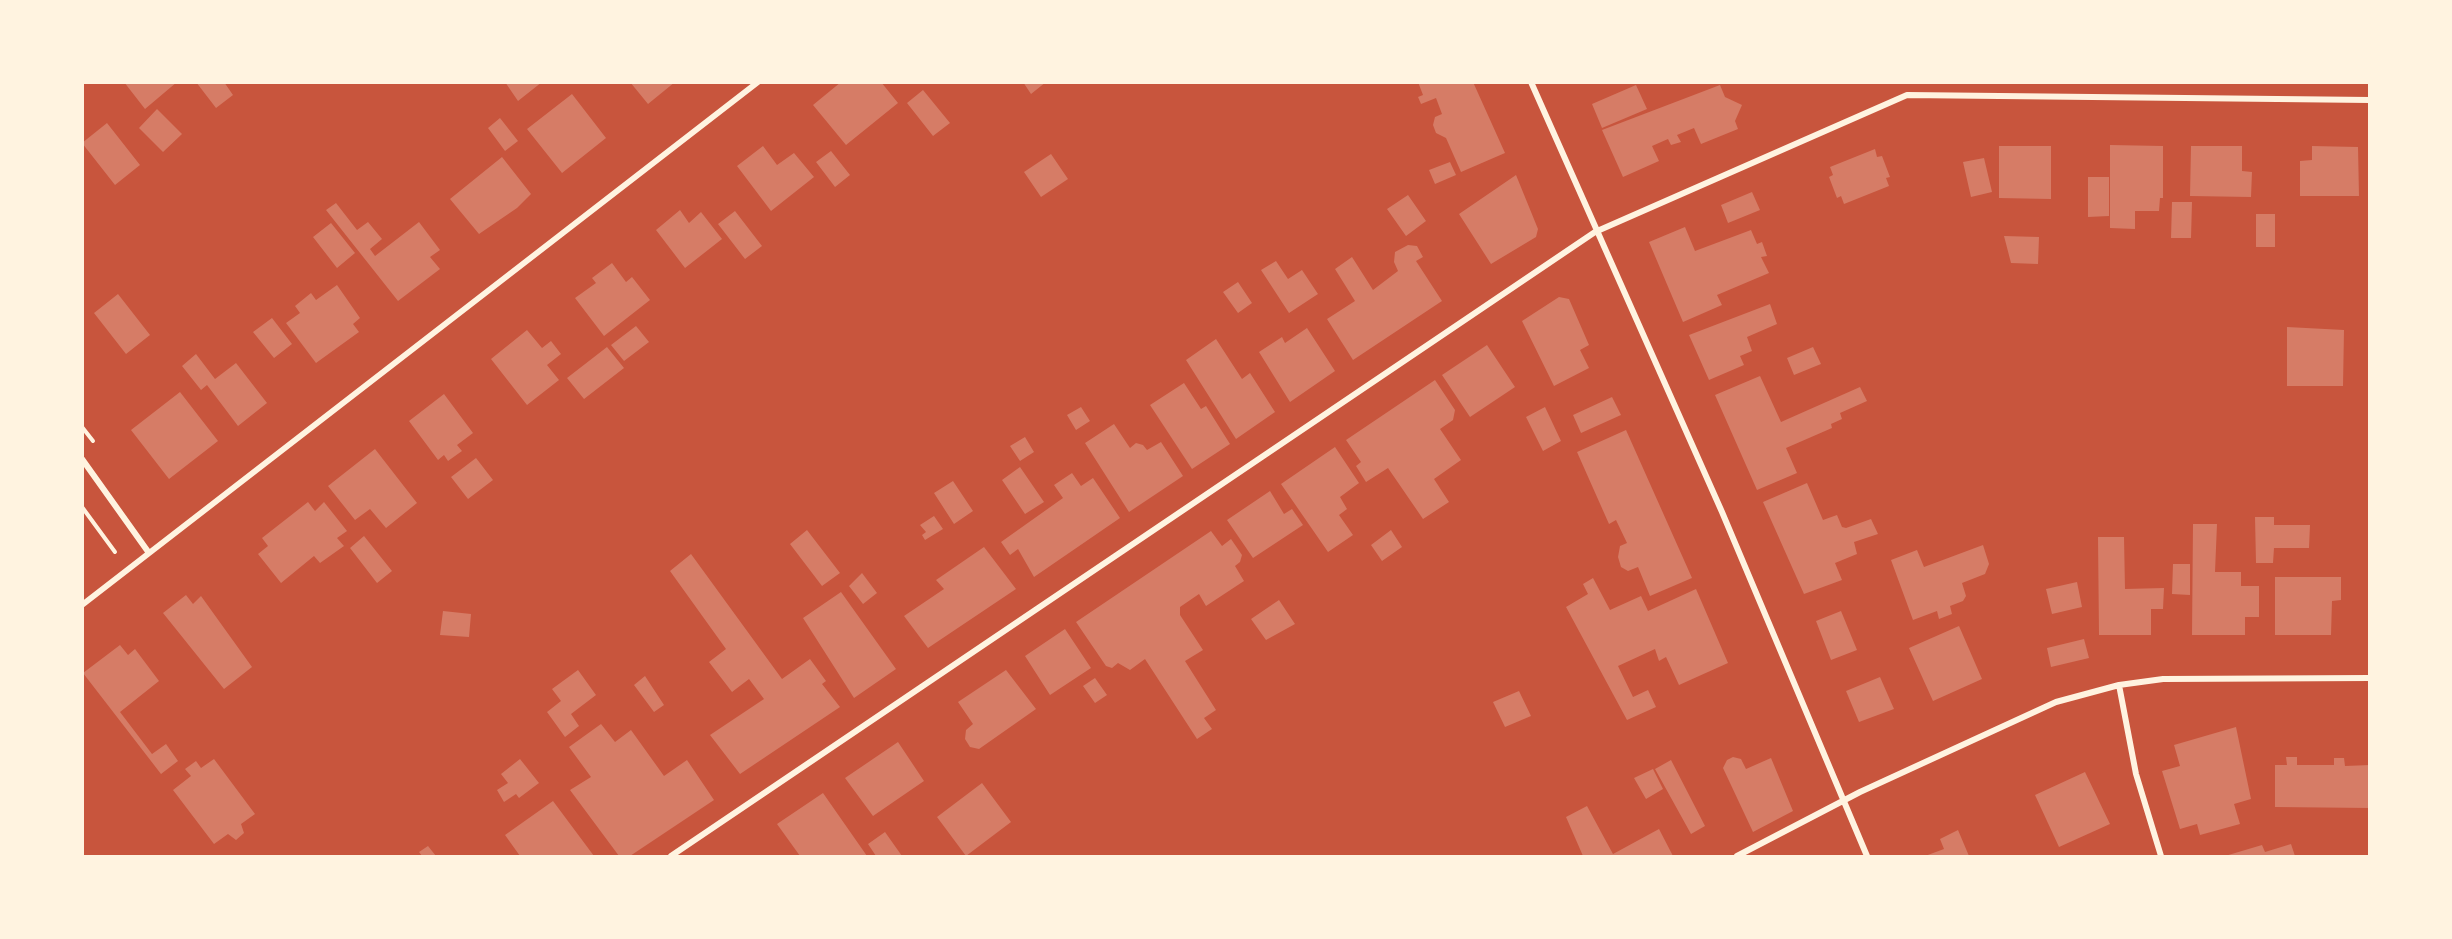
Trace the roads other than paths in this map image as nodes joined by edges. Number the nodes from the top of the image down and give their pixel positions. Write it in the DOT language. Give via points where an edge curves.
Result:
graph roads {
  1 [pos="758,82"];
  2 [pos="1531,82"];
  3 [pos="2370,100"];
  4 [pos="1595,232"];
  5 [pos="82,459"];
  6 [pos="149,553"];
  7 [pos="82,605"];
  8 [pos="2370,678"];
  9 [pos="2119,685"];
  10 [pos="1842,801"];
  11 [pos="671,856"];
  12 [pos="1737,856"];
  13 [pos="1867,856"];
  14 [pos="2161,856"];
  1 -- 6 [label="street"];
  2 -- 4 [label="street"];
  3 -- 4 [label="street" via="1907,95"];
  4 -- 10 [label="street" via="1722,512"];
  4 -- 11 [label="street"];
  5 -- 6 [label="street"];
  6 -- 7 [label="street"];
  8 -- 9 [label="street" via="2163,679"];
  9 -- 10 [label="street" via="2056,702"];
  9 -- 14 [label="street" via="2136,774"];
  10 -- 12 [label="street"];
  10 -- 13 [label="street"];
}
